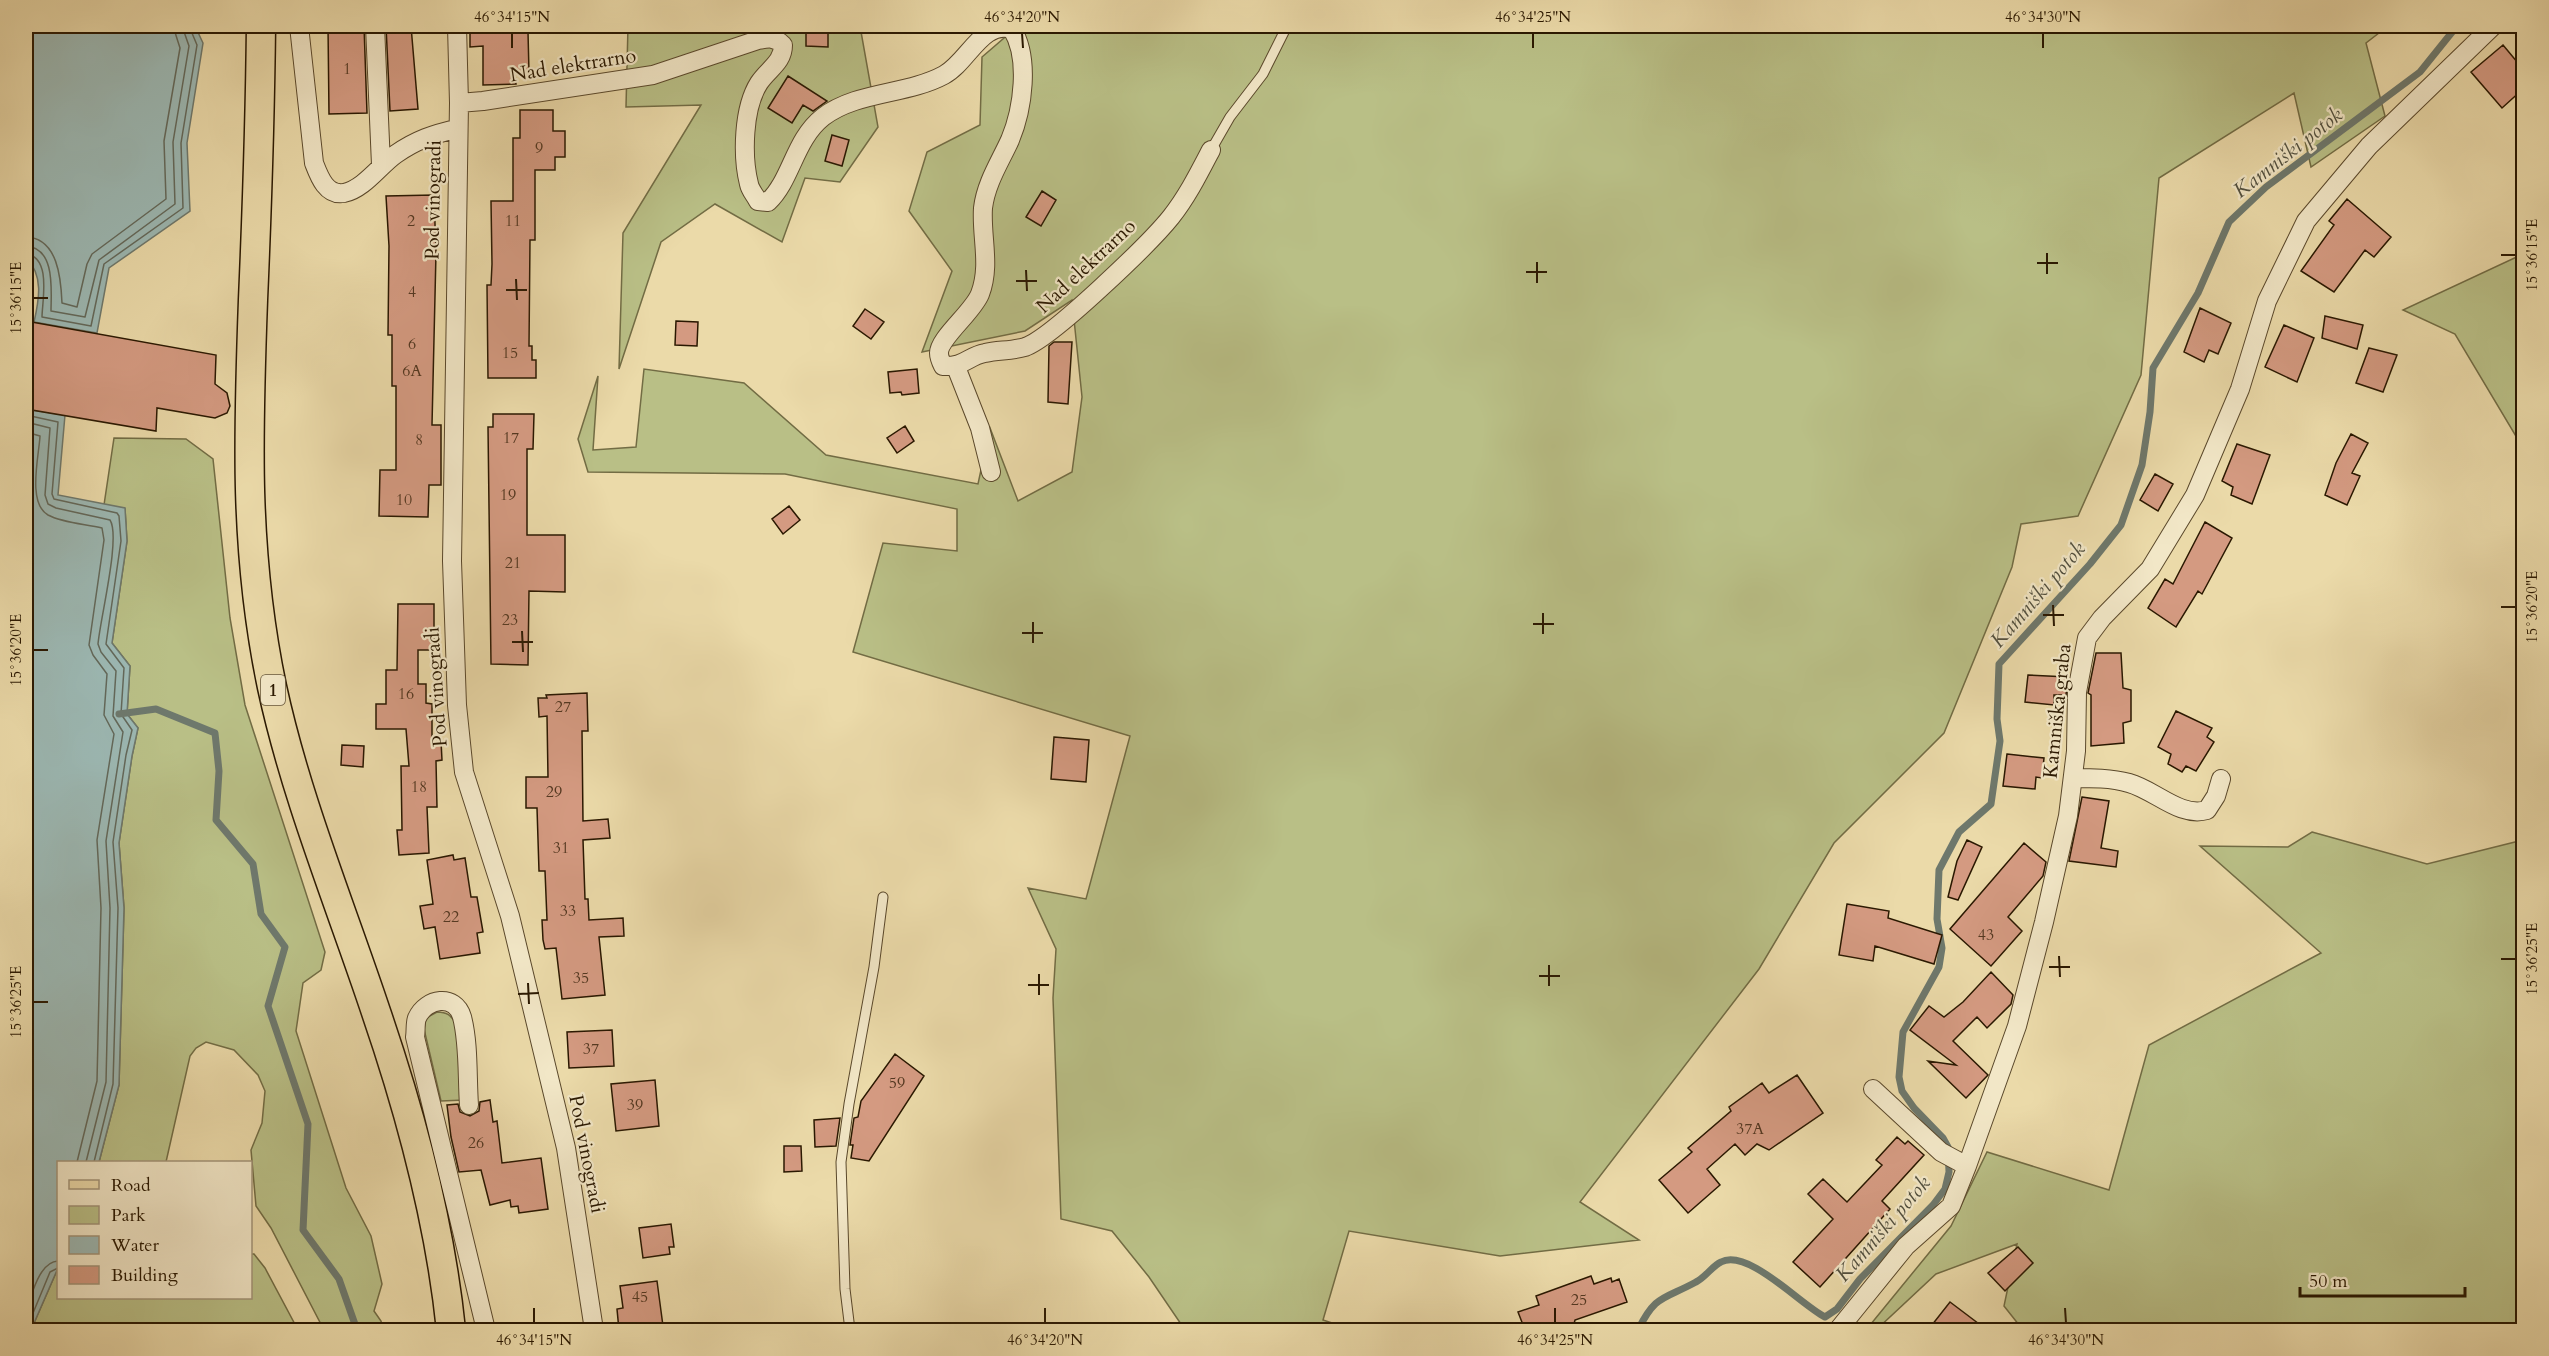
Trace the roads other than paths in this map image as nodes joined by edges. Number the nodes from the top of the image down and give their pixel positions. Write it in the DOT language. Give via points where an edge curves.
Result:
graph roads {
  1 [pos="261,26"];
  2 [pos="299,26"];
  3 [pos="375,26"];
  4 [pos="457,26"];
  5 [pos="1287,26"];
  6 [pos="2493,26"];
  7 [pos="459,103"];
  8 [pos="456,129"];
  9 [pos="1211,150"];
  10 [pos="381,165"];
  11 [pos="956,367"];
  12 [pos="991,472"];
  13 [pos="2073,778"];
  14 [pos="2221,780"];
  15 [pos="883,897"];
  16 [pos="1874,1089"];
  17 [pos="469,1105"];
  18 [pos="1955,1160"];
  19 [pos="451,1330"];
  20 [pos="486,1330"];
  21 [pos="594,1330"];
  22 [pos="850,1330"];
  23 [pos="1838,1330"];
  1 -- 19 [label="main road, 1" via="248,426 249,516 257,599 288,749 410,1119 445,1282"];
  2 -- 10 [label="street" via="314,163 321,182 330,190 344,193 363,183"];
  3 -- 10 [label="street"];
  4 -- 7 [label="street, Pod vinogradi"];
  5 -- 9 [label="lane" via="1263,74"];
  6 -- 13 [label="street, Kamniška graba" via="2369,146 2306,221 2267,301 2240,389 2195,495 2150,569 2087,638 2078,692"];
  7 -- 8 [label="street, Pod vinogradi"];
  7 -- 11 [label="street, Nad elektrarno" via="653,75 758,40 778,39 783,55 759,83 748,110 745,140 749,186 758,201 768,202 807,134 824,117 851,103 930,82 955,69 989,31 1002,26 1012,29 1019,40 1023,70 1019,107 1011,138 993,172 983,206 987,262 980,294 962,321 941,342 943,366"];
  8 -- 10 [label="street" via="428,135"];
  8 -- 21 [label="street, Pod vinogradi" via="452,561 457,705 464,772 510,916 566,1148"];
  9 -- 11 [label="street, Nad elektrarno" via="1171,216 1055,327 1027,346 983,353"];
  11 -- 12 [label="street, Nad elektrarno" via="980,428"];
  13 -- 14 [label="street" via="2129,783 2196,814 2207,810"];
  13 -- 18 [label="street, Kamniška graba" via="2017,1026"];
  15 -- 22 [label="lane" via="841,1162"];
  16 -- 18 [label="street"];
  17 -- 20 [label="street" via="461,1015 451,1002 441,1000 429,1005 417,1018 415,1037"];
  18 -- 23 [label="street, Kamniška graba" via="1951,1206 1906,1246"];
}
